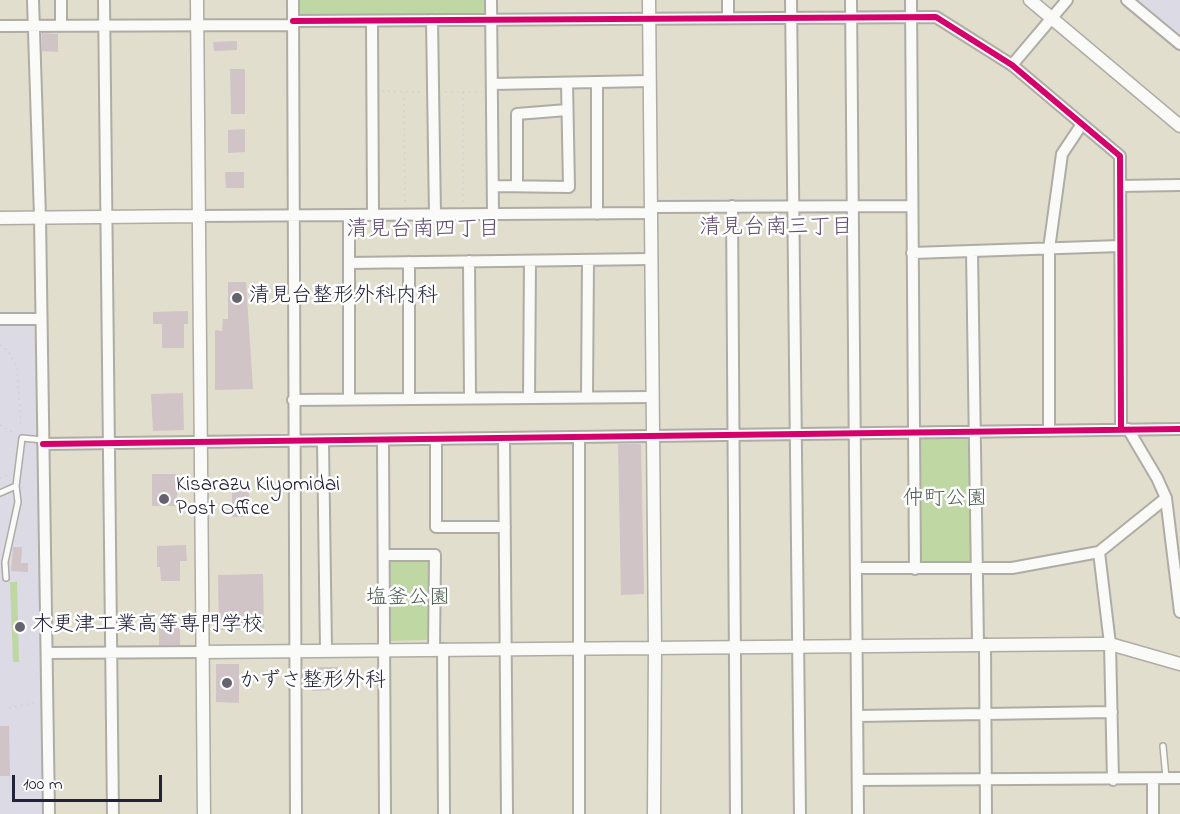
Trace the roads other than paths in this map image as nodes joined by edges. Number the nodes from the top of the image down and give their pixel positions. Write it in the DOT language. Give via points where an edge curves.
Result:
graph roads {
  1 [pos="33,0"];
  2 [pos="61,0"];
  3 [pos="104,0"];
  4 [pos="197,0"];
  5 [pos="293,0"];
  6 [pos="491,0"];
  7 [pos="649,0"];
  8 [pos="728,0"];
  9 [pos="791,0"];
  10 [pos="851,0"];
  11 [pos="910,0"];
  12 [pos="1030,0"];
  13 [pos="1067,0"];
  14 [pos="1127,0"];
  15 [pos="851,17"];
  16 [pos="911,17"];
  17 [pos="728,18"];
  18 [pos="791,18"];
  19 [pos="649,19"];
  20 [pos="1052,19"];
  21 [pos="432,20"];
  22 [pos="491,20"];
  23 [pos="372,21"];
  24 [pos="293,23"];
  25 [pos="0,26"];
  26 [pos="34,26"];
  27 [pos="61,26"];
  28 [pos="104,26"];
  29 [pos="197,26"];
  30 [pos="1180,44"];
  31 [pos="1012,65"];
  32 [pos="650,81"];
  33 [pos="567,82"];
  34 [pos="597,82"];
  35 [pos="492,88"];
  36 [pos="567,110"];
  37 [pos="1082,124"];
  38 [pos="1180,126"];
  39 [pos="1180,185"];
  40 [pos="493,186"];
  41 [pos="517,186"];
  42 [pos="1120,186"];
  43 [pos="732,206"];
  44 [pos="793,206"];
  45 [pos="853,206"];
  46 [pos="912,206"];
  47 [pos="651,210"];
  48 [pos="435,214"];
  49 [pos="493,214"];
  50 [pos="597,214"];
  51 [pos="293,215"];
  52 [pos="349,215"];
  53 [pos="373,215"];
  54 [pos="199,216"];
  55 [pos="40,217"];
  56 [pos="106,217"];
  57 [pos="0,218"];
  58 [pos="1120,246"];
  59 [pos="1049,249"];
  60 [pos="972,251"];
  61 [pos="912,253"];
  62 [pos="652,259"];
  63 [pos="588,260"];
  64 [pos="469,261"];
  65 [pos="530,261"];
  66 [pos="409,262"];
  67 [pos="349,263"];
  68 [pos="0,319"];
  69 [pos="41,319"];
  70 [pos="587,397"];
  71 [pos="653,397"];
  72 [pos="470,398"];
  73 [pos="529,398"];
  74 [pos="349,399"];
  75 [pos="409,399"];
  76 [pos="293,400"];
  77 [pos="1124,429"];
  78 [pos="1180,429"];
  79 [pos="1049,430"];
  80 [pos="975,432"];
  81 [pos="914,433"];
  82 [pos="855,434"];
  83 [pos="734,435"];
  84 [pos="796,435"];
  85 [pos="653,437"];
  86 [pos="579,438"];
  87 [pos="504,439"];
  88 [pos="436,440"];
  89 [pos="383,441"];
  90 [pos="43,442"];
  91 [pos="293,442"];
  92 [pos="323,442"];
  93 [pos="109,444"];
  94 [pos="202,444"];
  95 [pos="16,486"];
  96 [pos="0,493"];
  97 [pos="1166,498"];
  98 [pos="505,527"];
  99 [pos="1098,552"];
  100 [pos="384,555"];
  101 [pos="856,568"];
  102 [pos="915,569"];
  103 [pos="976,570"];
  104 [pos="6,578"];
  105 [pos="1180,612"];
  106 [pos="982,644"];
  107 [pos="1110,644"];
  108 [pos="857,645"];
  109 [pos="798,646"];
  110 [pos="655,647"];
  111 [pos="736,647"];
  112 [pos="579,648"];
  113 [pos="505,649"];
  114 [pos="384,650"];
  115 [pos="438,650"];
  116 [pos="293,651"];
  117 [pos="327,651"];
  118 [pos="111,652"];
  119 [pos="203,652"];
  120 [pos="46,653"];
  121 [pos="1180,664"];
  122 [pos="1112,712"];
  123 [pos="986,714"];
  124 [pos="857,716"];
  125 [pos="1163,746"];
  126 [pos="1166,778"];
  127 [pos="1180,778"];
  128 [pos="1153,779"];
  129 [pos="858,780"];
  130 [pos="986,780"];
  131 [pos="1113,780"];
  132 [pos="49,814"];
  133 [pos="113,814"];
  134 [pos="204,814"];
  135 [pos="296,814"];
  136 [pos="385,814"];
  137 [pos="444,814"];
  138 [pos="507,814"];
  139 [pos="579,814"];
  140 [pos="654,814"];
  141 [pos="736,814"];
  142 [pos="800,814"];
  143 [pos="858,814"];
  144 [pos="986,814"];
  145 [pos="1154,814"];
  1 -- 26 [label="street"];
  2 -- 27 [label="street"];
  3 -- 28 [label="street"];
  4 -- 29 [label="street"];
  5 -- 24 [label="street"];
  6 -- 22 [label="street"];
  7 -- 19 [label="street"];
  8 -- 17 [label="street"];
  9 -- 18 [label="street"];
  10 -- 15 [label="street"];
  11 -- 16 [label="street"];
  12 -- 20 [label="street"];
  13 -- 20 [label="street"];
  14 -- 30 [label="street"];
  15 -- 16 [label="street"];
  15 -- 18 [label="street"];
  15 -- 45 [label="street"];
  16 -- 31 [label="street" via="936,16"];
  16 -- 46 [label="street"];
  17 -- 18 [label="street"];
  17 -- 19 [label="street"];
  18 -- 44 [label="street"];
  19 -- 22 [label="street"];
  19 -- 32 [label="street"];
  20 -- 31 [label="street"];
  20 -- 38 [label="street"];
  21 -- 22 [label="street"];
  21 -- 23 [label="street"];
  21 -- 48 [label="street"];
  22 -- 35 [label="street"];
  23 -- 24 [label="street"];
  23 -- 53 [label="street"];
  24 -- 29 [label="street"];
  24 -- 51 [label="street"];
  25 -- 26 [label="street"];
  26 -- 27 [label="street"];
  26 -- 55 [label="street"];
  27 -- 28 [label="street"];
  28 -- 29 [label="street"];
  28 -- 56 [label="street"];
  29 -- 54 [label="street"];
  31 -- 37 [label="street"];
  32 -- 34 [label="street"];
  32 -- 47 [label="street"];
  33 -- 34 [label="street"];
  33 -- 35 [label="street"];
  33 -- 36 [label="street"];
  34 -- 50 [label="street"];
  35 -- 40 [label="street"];
  36 -- 41 [label="street" via="517,114"];
  36 -- 41 [label="street" via="568,187"];
  37 -- 42 [label="street" via="1120,156"];
  37 -- 59 [label="street" via="1062,154"];
  39 -- 42 [label="street"];
  40 -- 41 [label="street"];
  40 -- 49 [label="street"];
  42 -- 58 [label="street"];
  43 -- 44 [label="street"];
  43 -- 47 [label="street"];
  43 -- 83 [label="street"];
  44 -- 45 [label="street"];
  44 -- 84 [label="street"];
  45 -- 46 [label="street"];
  45 -- 82 [label="street"];
  46 -- 61 [label="street"];
  47 -- 50 [label="street"];
  47 -- 62 [label="street"];
  48 -- 49 [label="street"];
  48 -- 53 [label="street"];
  49 -- 50 [label="street"];
  51 -- 52 [label="street"];
  51 -- 54 [label="street"];
  51 -- 76 [label="street"];
  52 -- 53 [label="street"];
  52 -- 67 [label="street"];
  54 -- 56 [label="street"];
  54 -- 94 [label="street"];
  55 -- 56 [label="street"];
  55 -- 57 [label="street"];
  55 -- 69 [label="street"];
  56 -- 93 [label="street"];
  58 -- 59 [label="street"];
  58 -- 77 [label="street"];
  59 -- 60 [label="street"];
  59 -- 79 [label="street"];
  60 -- 61 [label="street"];
  60 -- 80 [label="street"];
  61 -- 81 [label="street"];
  62 -- 63 [label="street"];
  62 -- 71 [label="street"];
  63 -- 65 [label="street"];
  63 -- 70 [label="street"];
  64 -- 65 [label="street"];
  64 -- 66 [label="street"];
  64 -- 72 [label="street"];
  65 -- 73 [label="street"];
  66 -- 67 [label="street"];
  66 -- 75 [label="street"];
  67 -- 74 [label="street"];
  68 -- 69 [label="street"];
  69 -- 90 [label="street"];
  70 -- 71 [label="street"];
  70 -- 73 [label="street"];
  71 -- 85 [label="street"];
  72 -- 73 [label="street"];
  72 -- 75 [label="street"];
  74 -- 75 [label="street"];
  74 -- 76 [label="street"];
  76 -- 91 [label="street"];
  77 -- 78 [label="street"];
  77 -- 79 [label="street"];
  77 -- 97 [label="street"];
  79 -- 80 [label="street"];
  80 -- 81 [label="street"];
  80 -- 103 [label="street"];
  81 -- 82 [label="street"];
  81 -- 102 [label="street"];
  82 -- 84 [label="street"];
  82 -- 101 [label="street"];
  83 -- 84 [label="street"];
  83 -- 85 [label="street"];
  83 -- 111 [label="street"];
  84 -- 109 [label="street"];
  85 -- 86 [label="street"];
  85 -- 110 [label="street"];
  86 -- 87 [label="street"];
  86 -- 112 [label="street"];
  87 -- 88 [label="street"];
  87 -- 98 [label="street"];
  88 -- 89 [label="street"];
  88 -- 98 [label="street" via="436,527"];
  89 -- 92 [label="street"];
  89 -- 100 [label="street"];
  90 -- 93 [label="street"];
  90 -- 95 [label="lane" via="22,438"];
  90 -- 120 [label="street"];
  91 -- 92 [label="street"];
  91 -- 94 [label="street"];
  91 -- 116 [label="street"];
  92 -- 117 [label="street"];
  93 -- 94 [label="street"];
  93 -- 118 [label="street"];
  94 -- 119 [label="street"];
  95 -- 96 [label="lane"];
  95 -- 104 [label="lane" via="18,502 5,562"];
  97 -- 99 [label="street"];
  97 -- 105 [label="street"];
  98 -- 113 [label="street"];
  99 -- 103 [label="street" via="1012,568"];
  99 -- 107 [label="street"];
  100 -- 114 [label="street"];
  100 -- 115 [label="street" via="435,555"];
  101 -- 102 [label="street"];
  101 -- 108 [label="street"];
  102 -- 103 [label="street"];
  103 -- 106 [label="street"];
  106 -- 107 [label="street"];
  106 -- 108 [label="street"];
  106 -- 123 [label="street"];
  107 -- 121 [label="street"];
  107 -- 122 [label="street"];
  108 -- 109 [label="street"];
  108 -- 124 [label="street"];
  109 -- 111 [label="street"];
  109 -- 142 [label="street"];
  110 -- 111 [label="street"];
  110 -- 112 [label="street"];
  110 -- 140 [label="street"];
  111 -- 141 [label="street"];
  112 -- 113 [label="street"];
  112 -- 139 [label="street"];
  113 -- 115 [label="street"];
  113 -- 138 [label="street"];
  114 -- 115 [label="street"];
  114 -- 117 [label="street"];
  114 -- 136 [label="street"];
  115 -- 137 [label="street"];
  116 -- 117 [label="street"];
  116 -- 119 [label="street"];
  116 -- 135 [label="street"];
  118 -- 119 [label="street"];
  118 -- 120 [label="street"];
  118 -- 133 [label="street"];
  119 -- 134 [label="street"];
  120 -- 132 [label="street"];
  122 -- 123 [label="street"];
  122 -- 131 [label="street"];
  123 -- 124 [label="street"];
  123 -- 130 [label="street"];
  124 -- 129 [label="street"];
  125 -- 126 [label="lane"];
  126 -- 127 [label="street"];
  126 -- 128 [label="street"];
  128 -- 131 [label="street"];
  128 -- 145 [label="street"];
  129 -- 130 [label="street"];
  129 -- 143 [label="street"];
  130 -- 131 [label="street"];
  130 -- 144 [label="street"];
}
